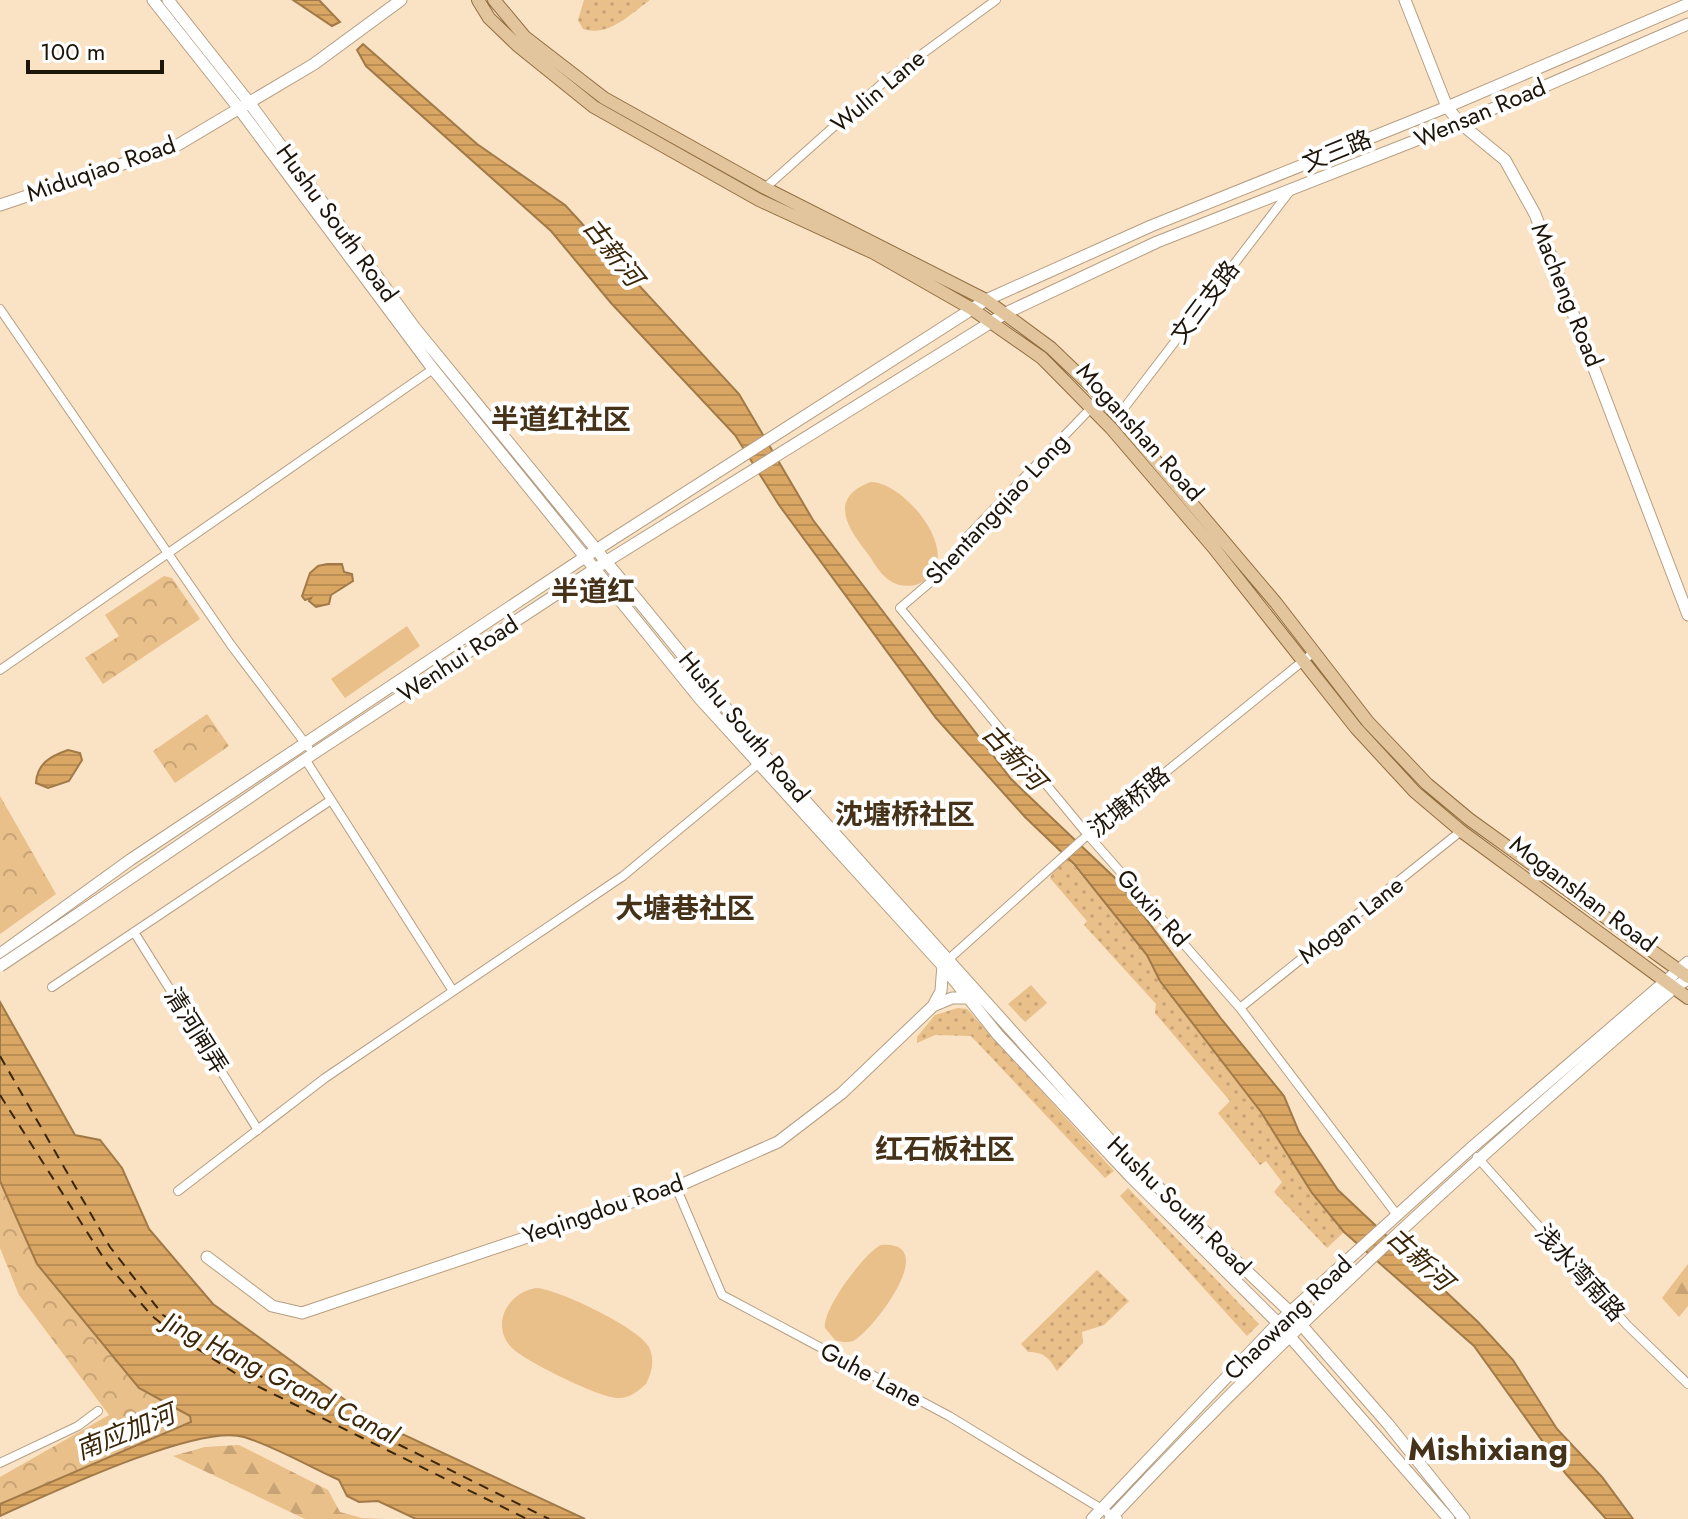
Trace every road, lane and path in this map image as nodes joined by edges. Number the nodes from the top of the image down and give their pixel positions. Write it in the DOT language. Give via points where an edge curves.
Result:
graph roads {
  1 [pos="153,0"];
  2 [pos="168,0"];
  3 [pos="401,0"];
  4 [pos="478,0"];
  5 [pos="494,0"];
  6 [pos="996,0"];
  7 [pos="1405,0"];
  8 [pos="1688,4"];
  9 [pos="1688,24"];
  10 [pos="243,104"];
  11 [pos="1447,107"];
  12 [pos="1460,123"];
  13 [pos="1293,187"];
  14 [pos="765,188"];
  15 [pos="0,205"];
  16 [pos="986,300"];
  17 [pos="0,309"];
  18 [pos="972,309"];
  19 [pos="1006,313"];
  20 [pos="993,322"];
  21 [pos="433,369"];
  22 [pos="1091,408"];
  23 [pos="1118,416"];
  24 [pos="598,549"];
  25 [pos="168,555"];
  26 [pos="585,557"];
  27 [pos="607,561"];
  28 [pos="595,569"];
  29 [pos="900,608"];
  30 [pos="1688,615"];
  31 [pos="1309,656"];
  32 [pos="0,670"];
  33 [pos="305,743"];
  34 [pos="309,756"];
  35 [pos="757,765"];
  36 [pos="331,800"];
  37 [pos="1461,831"];
  38 [pos="1085,837"];
  39 [pos="69,913"];
  40 [pos="134,932"];
  41 [pos="0,954"];
  42 [pos="946,961"];
  43 [pos="1688,962"];
  44 [pos="0,966"];
  45 [pos="1685,976"];
  46 [pos="1669,984"];
  47 [pos="52,987"];
  48 [pos="453,991"];
  49 [pos="968,998"];
  50 [pos="1688,998"];
  51 [pos="933,1006"];
  52 [pos="1240,1008"];
  53 [pos="258,1130"];
  54 [pos="1477,1157"];
  55 [pos="676,1187"];
  56 [pos="178,1191"];
  57 [pos="1397,1215"];
  58 [pos="207,1257"];
  59 [pos="1290,1312"];
  60 [pos="1278,1323"];
  61 [pos="1300,1325"];
  62 [pos="1289,1336"];
  63 [pos="1688,1384"];
  64 [pos="98,1411"];
  65 [pos="0,1463"];
  66 [pos="1101,1508"];
  67 [pos="1444,1517"];
  68 [pos="1114,1518"];
  69 [pos="1092,1519"];
  70 [pos="1464,1519"];
  1 -- 10 [label="main road, Hushu South Road"];
  2 -- 10 [label="main road, Hushu South Road"];
  3 -- 10 [label="main road, Miduqiao Road" via="314,64"];
  4 -- 18 [label="main road, Moganshan Road" via="517,45 594,107 759,200 874,253"];
  5 -- 14 [label="main road, Moganshan Road" via="525,37 604,98"];
  6 -- 14 [label="street, Wulin Lane" via="885,81"];
  7 -- 11 [label="main road, Macheng Road"];
  8 -- 11 [label="main road, 文三路"];
  9 -- 12 [label="main road, Wensan Road"];
  10 -- 15 [label="main road, Miduqiao Road" via="176,146"];
  10 -- 21 [label="main road, Hushu South Road"];
  10 -- 24 [label="main road, Hushu South Road" via="415,328"];
  11 -- 12 [label="main road, Macheng Road"];
  11 -- 16 [label="main road, 文三路" via="1151,226"];
  12 -- 13 [label="main road, Wensan Road"];
  12 -- 30 [label="main road, Macheng Road" via="1505,160 1535,214"];
  13 -- 19 [label="main road, Wensan Road" via="1157,242"];
  13 -- 23 [label="street, 文三支路"];
  14 -- 16 [label="main road, Moganshan Road"];
  16 -- 18 [label="main road, Wenhui Road"];
  16 -- 19 [label="main road, Moganshan Road"];
  17 -- 25 [label="street"];
  18 -- 20 [label="main road, Moganshan Road"];
  18 -- 24 [label="main road, Wenhui Road"];
  19 -- 20 [label="main road, Wenhui Road"];
  19 -- 23 [label="main road, Moganshan Road" via="1051,348"];
  20 -- 22 [label="main road, Moganshan Road" via="1042,358"];
  20 -- 27 [label="main road, Wenhui Road"];
  21 -- 25 [label="street"];
  21 -- 26 [label="main road, Hushu South Road"];
  22 -- 29 [label="street, Shentangqiao Long" via="968,536 947,568"];
  22 -- 31 [label="main road, Moganshan Road"];
  23 -- 31 [label="main road, Moganshan Road"];
  24 -- 26 [label="main road, Wenhui Road"];
  24 -- 27 [label="main road, Hushu South Road"];
  25 -- 32 [label="street"];
  25 -- 33 [label="street"];
  26 -- 28 [label="main road, Hushu South Road"];
  26 -- 33 [label="main road, Wenhui Road"];
  27 -- 28 [label="main road, Wenhui Road"];
  27 -- 42 [label="main road, Hushu South Road" via="766,757"];
  28 -- 34 [label="main road, Wenhui Road"];
  28 -- 35 [label="main road, Hushu South Road"];
  29 -- 38 [label="street, Guxin Rd"];
  31 -- 37 [label="main road, Moganshan Road" via="1385,759"];
  31 -- 38 [label="street, 沈塘桥路"];
  31 -- 45 [label="main road, Moganshan Road" via="1427,784"];
  33 -- 34 [label="street"];
  33 -- 39 [label="main road, Wenhui Road" via="130,860"];
  34 -- 36 [label="street"];
  34 -- 39 [label="main road, Wenhui Road"];
  35 -- 42 [label="main road, Hushu South Road"];
  35 -- 48 [label="street" via="623,876"];
  36 -- 40 [label="street"];
  36 -- 48 [label="street"];
  37 -- 46 [label="main road, Moganshan Road"];
  37 -- 52 [label="street, Mogan Lane"];
  38 -- 42 [label="street, 沈塘桥路"];
  38 -- 52 [label="street, Guxin Rd"];
  39 -- 41 [label="main road, Wenhui Road"];
  39 -- 44 [label="main road, Wenhui Road, bridge"];
  40 -- 47 [label="street"];
  40 -- 53 [label="street, 清河闸弄"];
  42 -- 49 [label="main road, Hushu South Road"];
  42 -- 51 [label="main road"];
  42 -- 59 [label="main road, Hushu South Road" via="1118,1149"];
  43 -- 45 [label="main road, Chaowang Road"];
  45 -- 46 [label="main road, Chaowang Road"];
  46 -- 50 [label="main road, Moganshan Road"];
  46 -- 54 [label="main road, Chaowang Road"];
  46 -- 57 [label="main road, Chaowang Road"];
  48 -- 53 [label="street"];
  49 -- 51 [label="main road"];
  49 -- 60 [label="main road, Hushu South Road" via="1130,1176"];
  51 -- 55 [label="main road, Yeqingdou Road" via="842,1093 778,1142"];
  52 -- 57 [label="street, Guxin Rd"];
  53 -- 56 [label="street"];
  54 -- 61 [label="main road, Chaowang Road"];
  54 -- 63 [label="street, 浅水湾南路" via="1627,1325"];
  55 -- 58 [label="main road, Yeqingdou Road" via="302,1313 272,1306"];
  55 -- 66 [label="street, Guhe Lane" via="722,1295 949,1416"];
  57 -- 59 [label="main road, Chaowang Road"];
  59 -- 60 [label="main road, Chaowang Road"];
  59 -- 61 [label="main road, Hushu South Road"];
  60 -- 62 [label="main road, Hushu South Road"];
  60 -- 66 [label="main road, Chaowang Road"];
  61 -- 62 [label="main road, Chaowang Road"];
  61 -- 70 [label="main road, Hushu South Road"];
  62 -- 67 [label="main road, Hushu South Road"];
  62 -- 68 [label="main road, Chaowang Road"];
  64 -- 65 [label="street"];
  66 -- 68 [label="street, Guhe Lane"];
  66 -- 69 [label="main road, Chaowang Road"];
}
